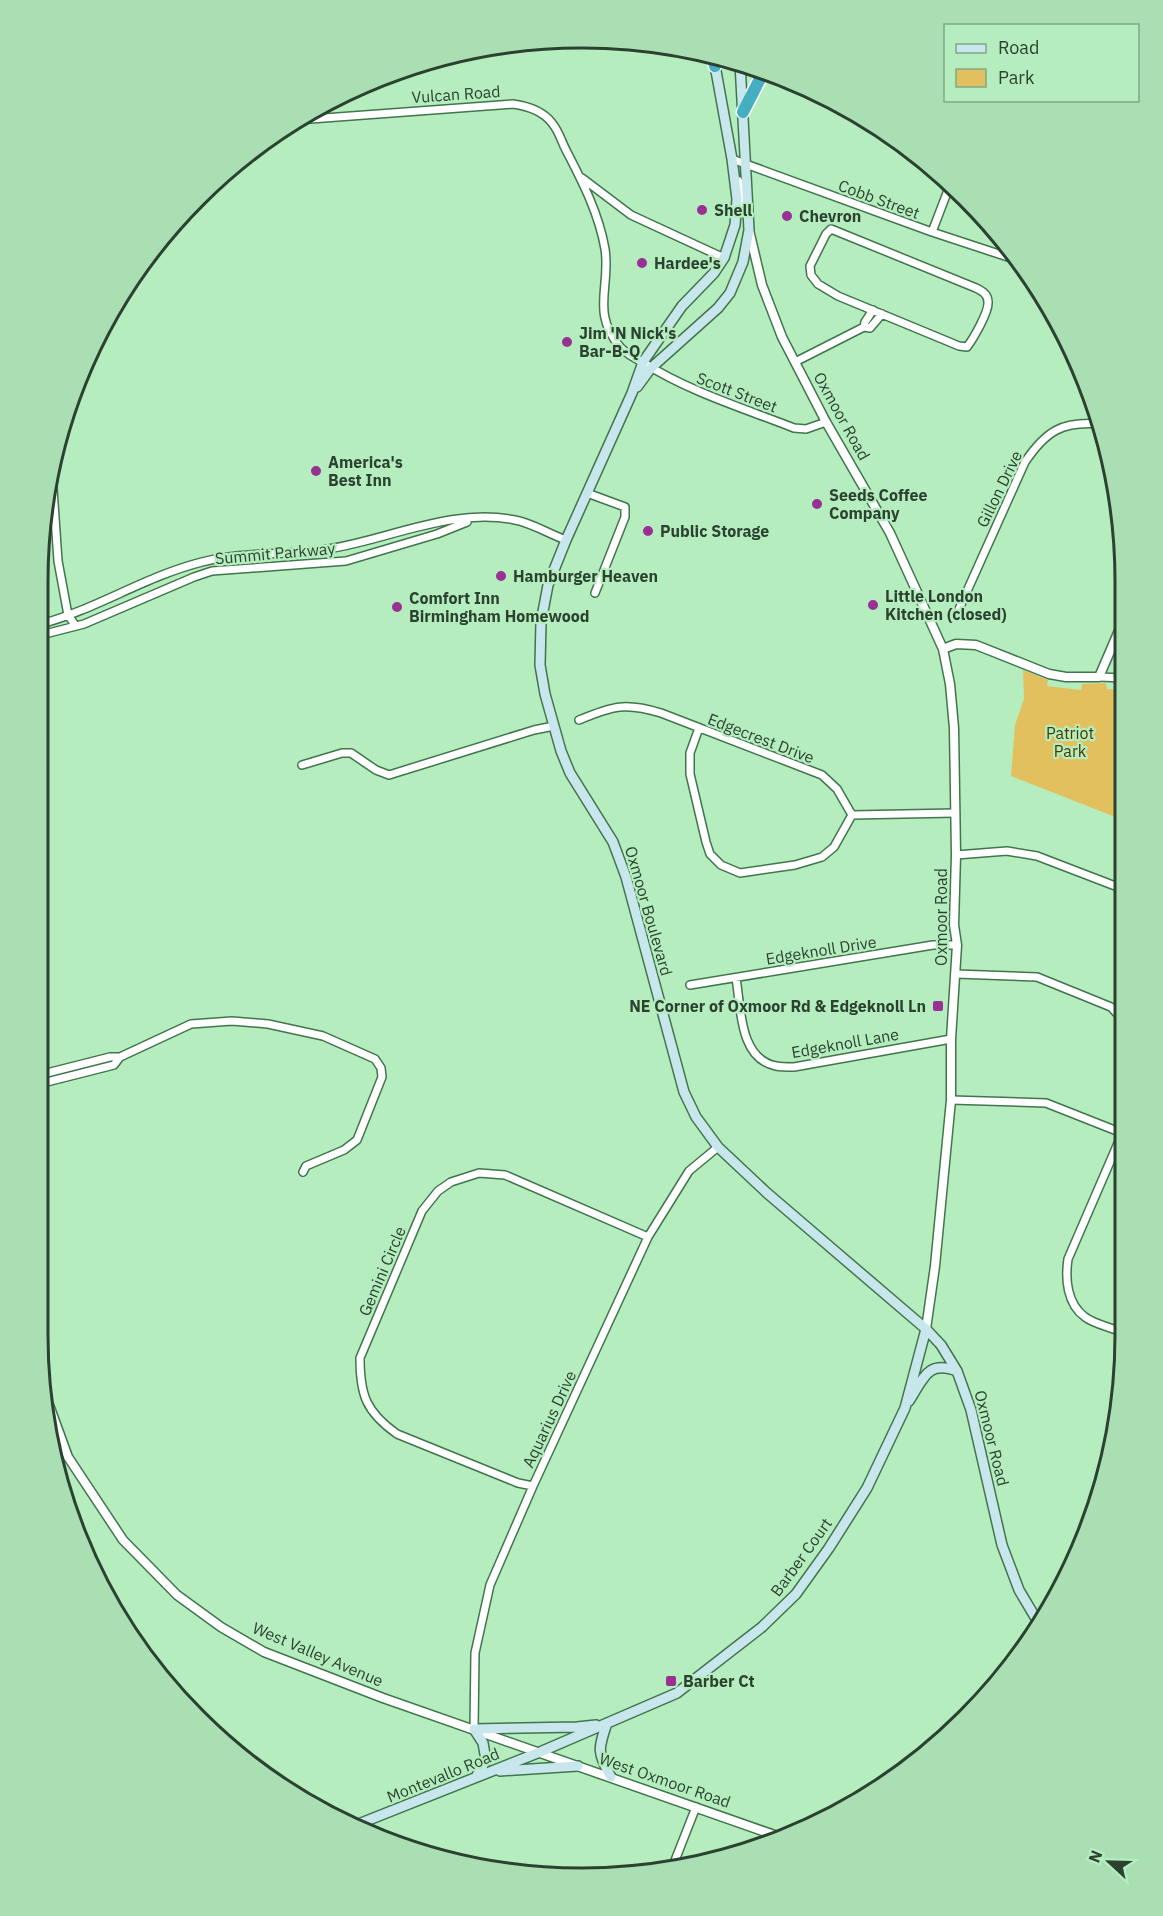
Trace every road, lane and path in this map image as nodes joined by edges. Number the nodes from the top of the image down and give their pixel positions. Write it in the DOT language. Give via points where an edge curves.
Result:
graph roads {
  1 [pos="715,65"];
  2 [pos="742,73"];
  3 [pos="761,79"];
  4 [pos="743,112"];
  5 [pos="316,119"];
  6 [pos="732,159"];
  7 [pos="747,165"];
  8 [pos="580,177"];
  9 [pos="948,194"];
  10 [pos="749,230"];
  11 [pos="932,232"];
  12 [pos="1005,257"];
  13 [pos="723,258"];
  14 [pos="873,310"];
  15 [pos="882,314"];
  16 [pos="864,327"];
  17 [pos="795,362"];
  18 [pos="647,365"];
  19 [pos="826,422"];
  20 [pos="1091,423"];
  21 [pos="587,493"];
  22 [pos="54,504"];
  23 [pos="480,517"];
  24 [pos="566,540"];
  25 [pos="595,593"];
  26 [pos="958,609"];
  27 [pos="68,615"];
  28 [pos="48,622"];
  29 [pos="75,625"];
  30 [pos="48,633"];
  31 [pos="1115,640"];
  32 [pos="943,649"];
  33 [pos="1099,676"];
  34 [pos="1115,677"];
  35 [pos="579,720"];
  36 [pos="554,726"];
  37 [pos="699,728"];
  38 [pos="302,765"];
  39 [pos="955,813"];
  40 [pos="852,815"];
  41 [pos="956,855"];
  42 [pos="1115,886"];
  43 [pos="957,945"];
  44 [pos="956,974"];
  45 [pos="736,978"];
  46 [pos="690,985"];
  47 [pos="1115,1011"];
  48 [pos="951,1039"];
  49 [pos="120,1057"];
  50 [pos="93,1061"];
  51 [pos="95,1070"];
  52 [pos="48,1073"];
  53 [pos="50,1082"];
  54 [pos="951,1100"];
  55 [pos="1115,1130"];
  56 [pos="718,1147"];
  57 [pos="1115,1149"];
  58 [pos="303,1172"];
  59 [pos="648,1237"];
  60 [pos="926,1329"];
  61 [pos="1115,1330"];
  62 [pos="957,1371"];
  63 [pos="904,1408"];
  64 [pos="56,1424"];
  65 [pos="533,1486"];
  66 [pos="1034,1616"];
  67 [pos="607,1723"];
  68 [pos="474,1730"];
  69 [pos="540,1752"];
  70 [pos="578,1766"];
  71 [pos="491,1771"];
  72 [pos="611,1777"];
  73 [pos="476,1778"];
  74 [pos="696,1807"];
  75 [pos="365,1822"];
  76 [pos="770,1833"];
  77 [pos="675,1860"];
  1 -- 6 [label="main road, Oxmoor Road"];
  2 -- 4 [label="main road, Oxmoor Road"];
  3 -- 4 [label="highway"];
  4 -- 7 [label="main road, Oxmoor Road"];
  5 -- 8 [label="street, Vulcan Road" via="525,106 553,123"];
  6 -- 7 [label="street, Cobb Street"];
  6 -- 10 [label="street, Oxmoor Road"];
  6 -- 13 [label="main road, Oxmoor Boulevard" via="737,200 735,225"];
  7 -- 10 [label="main road, Oxmoor Road"];
  7 -- 11 [label="street, Cobb Street"];
  8 -- 13 [label="street, Vulcan Road" via="631,215"];
  8 -- 18 [label="street, Vulcan Road" via="605,249 605,322 622,350"];
  9 -- 11 [label="street"];
  10 -- 17 [label="street, Oxmoor Road" via="768,301"];
  10 -- 18 [label="main road, Oxmoor Boulevard" via="743,262 730,293 718,309"];
  11 -- 12 [label="street, Cobb Street"];
  13 -- 18 [label="main road, Oxmoor Boulevard" via="682,306"];
  14 -- 15 [label="street"];
  14 -- 15 [label="street" via="838,296 811,275 810,266 831,229 976,288 985,293 988,301 967,347"];
  14 -- 16 [label="street"];
  15 -- 16 [label="street" via="870,328"];
  16 -- 17 [label="street"];
  17 -- 19 [label="street, Oxmoor Road"];
  18 -- 19 [label="street, Scott Street" via="681,384 794,428 806,429"];
  18 -- 21 [label="main road, Oxmoor Boulevard"];
  19 -- 32 [label="street, Oxmoor Road" via="890,533"];
  20 -- 26 [label="street, Gillon Drive" via="1059,428 1038,443 1025,462"];
  21 -- 24 [label="main road, Oxmoor Boulevard"];
  21 -- 25 [label="street" via="625,507 626,517"];
  22 -- 27 [label="street" via="58,561"];
  23 -- 24 [label="street, Summit Parkway" via="516,520"];
  23 -- 27 [label="street, Summit Parkway" via="422,525 344,547 202,561"];
  23 -- 29 [label="street, Summit Parkway" via="346,561 212,572"];
  24 -- 36 [label="main road, Oxmoor Boulevard" via="549,585 541,622 540,665"];
  27 -- 28 [label="street, Summit Parkway"];
  27 -- 29 [label="street"];
  29 -- 30 [label="street, Summit Parkway"];
  31 -- 33 [label="street"];
  32 -- 33 [label="street" via="956,644 976,645 1049,674"];
  32 -- 39 [label="street, Oxmoor Road" via="954,723"];
  33 -- 34 [label="street"];
  35 -- 37 [label="street, Edgecrest Drive" via="620,706 635,706"];
  36 -- 38 [label="street" via="388,775 351,753"];
  36 -- 56 [label="main road, Oxmoor Boulevard" via="570,773 613,842 684,1092"];
  37 -- 40 [label="street, Edgecrest Drive" via="822,776 837,789"];
  37 -- 40 [label="street" via="690,753 690,774 710,854 721,865 740,873 822,857 834,847"];
  39 -- 40 [label="street"];
  39 -- 41 [label="street, Oxmoor Road"];
  41 -- 42 [label="street" via="1006,851 1037,856"];
  41 -- 43 [label="street, Oxmoor Road"];
  43 -- 44 [label="street, Oxmoor Road"];
  43 -- 45 [label="street, Edgeknoll Drive" via="933,945"];
  44 -- 47 [label="street" via="1037,977"];
  44 -- 48 [label="street, Oxmoor Road"];
  45 -- 46 [label="street, Edgeknoll Drive"];
  45 -- 48 [label="street, Edgeknoll Lane" via="750,1049 774,1066 794,1067"];
  48 -- 54 [label="street, Oxmoor Road"];
  49 -- 50 [label="street"];
  49 -- 51 [label="street" via="114,1065"];
  49 -- 58 [label="street" via="191,1024 232,1021 323,1036 375,1059 382,1077 357,1140 344,1150 306,1166"];
  50 -- 51 [label="street"];
  50 -- 52 [label="street"];
  51 -- 53 [label="street"];
  52 -- 53 [label="street"];
  54 -- 55 [label="street" via="1046,1103"];
  54 -- 60 [label="street, Oxmoor Road"];
  56 -- 59 [label="street, Aquarius Drive" via="689,1171"];
  56 -- 60 [label="main road, Oxmoor Boulevard"];
  57 -- 61 [label="street" via="1068,1259 1066,1274 1076,1307 1086,1318"];
  59 -- 65 [label="street, Aquarius Drive"];
  59 -- 65 [label="street, Gemini Circle" via="505,1175 479,1173 451,1182 422,1211 360,1358 360,1383 367,1403 382,1424 397,1434"];
  60 -- 62 [label="main road, Oxmoor Road"];
  60 -- 63 [label="main road, Barber Court"];
  62 -- 63 [label="main road" via="936,1367"];
  62 -- 66 [label="main road, Oxmoor Road" via="971,1410 1002,1545 1019,1590"];
  63 -- 67 [label="main road, Barber Court" via="867,1488 796,1594 762,1627 677,1693"];
  64 -- 68 [label="street, West Valley Avenue" via="68,1457 123,1540 177,1595 264,1652"];
  65 -- 68 [label="street, Aquarius Drive" via="490,1585 475,1653"];
  67 -- 68 [label="main road"];
  67 -- 69 [label="main road, Barber Court"];
  67 -- 72 [label="main road" via="600,1754"];
  68 -- 69 [label="street, West Valley Avenue"];
  68 -- 73 [label="main road" via="483,1743 486,1760"];
  69 -- 70 [label="street, West Oxmoor Road"];
  69 -- 71 [label="main road, Montevallo Road"];
  70 -- 71 [label="main road"];
  70 -- 72 [label="street, West Oxmoor Road"];
  71 -- 73 [label="main road, Montevallo Road"];
  72 -- 74 [label="street, West Oxmoor Road"];
  73 -- 75 [label="main road, Montevallo Road"];
  74 -- 76 [label="street, West Oxmoor Road"];
  74 -- 77 [label="street"];
}
